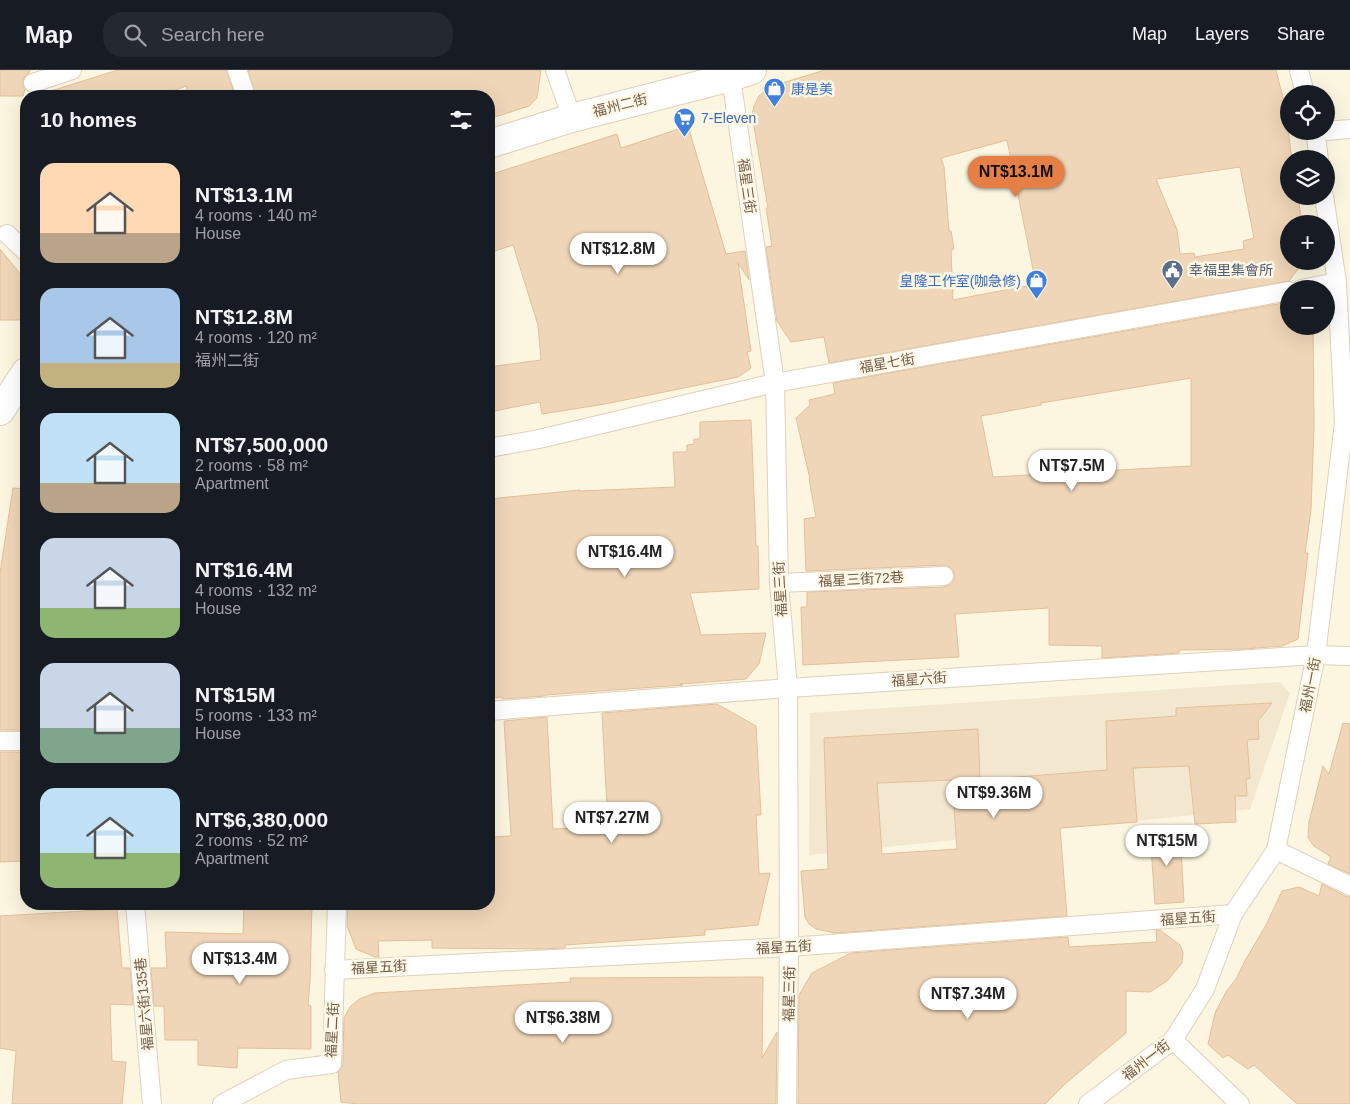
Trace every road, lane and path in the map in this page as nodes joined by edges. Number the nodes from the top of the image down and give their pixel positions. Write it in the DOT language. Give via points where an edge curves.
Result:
graph roads {
  1 [pos="72,70"];
  2 [pos="237,70"];
  3 [pos="555,70"];
  4 [pos="1299,70"];
  5 [pos="741,74"];
  6 [pos="33,83"];
  7 [pos="1303,85"];
  8 [pos="244,90"];
  9 [pos="572,118"];
  10 [pos="1350,129"];
  11 [pos="1335,130"];
  12 [pos="495,142"];
  13 [pos="1325,205"];
  14 [pos="7,234"];
  15 [pos="20,246"];
  16 [pos="1337,282"];
  17 [pos="1280,293"];
  18 [pos="20,381"];
  19 [pos="776,383"];
  20 [pos="0,411"];
  21 [pos="1347,423"];
  22 [pos="495,447"];
  23 [pos="944,576"];
  24 [pos="779,583"];
  25 [pos="1316,655"];
  26 [pos="1350,656"];
  27 [pos="788,688"];
  28 [pos="495,711"];
  29 [pos="0,742"];
  30 [pos="20,742"];
  31 [pos="1276,850"];
  32 [pos="1350,886"];
  33 [pos="136,910"];
  34 [pos="337,910"];
  35 [pos="1232,914"];
  36 [pos="790,947"];
  37 [pos="334,970"];
  38 [pos="1172,1040"];
  39 [pos="152,1104"];
  40 [pos="222,1104"];
  41 [pos="787,1104"];
  42 [pos="1088,1104"];
  43 [pos="1240,1104"];
  1 -- 6 [label="lane"];
  2 -- 8 [label="lane"];
  3 -- 9 [label="lane"];
  4 -- 7 [label="lane"];
  5 -- 9 [label="street, 福州二街"];
  5 -- 19 [label="lane, 福星三街"];
  9 -- 12 [label="street, 福州二街"];
  10 -- 11 [label="lane"];
  13 -- 16 [label="lane, 福州一街"];
  14 -- 15 [label="lane"];
  16 -- 21 [label="lane, 福州一街"];
  17 -- 19 [label="lane, 福星七街"];
  18 -- 20 [label="street"];
  19 -- 22 [label="lane, 福星七街"];
  19 -- 24 [label="lane, 福星三街"];
  21 -- 25 [label="lane, 福州一街"];
  23 -- 24 [label="lane, 福星三街72巷"];
  24 -- 27 [label="lane, 福星三街"];
  25 -- 26 [label="lane, 福星六街"];
  25 -- 27 [label="lane, 福星六街"];
  25 -- 31 [label="lane, 福州一街"];
  27 -- 28 [label="lane, 福星六街"];
  27 -- 36 [label="lane, 福星三街"];
  29 -- 30 [label="lane"];
  31 -- 32 [label="lane"];
  31 -- 35 [label="lane, 福州一街"];
  33 -- 39 [label="lane, 福星六街135巷"];
  34 -- 37 [label="lane"];
  35 -- 36 [label="lane, 福星五街"];
  35 -- 38 [label="lane, 福州一街" via="1205,989"];
  36 -- 37 [label="lane, 福星五街"];
  36 -- 41 [label="lane, 福星三街"];
  37 -- 40 [label="lane, 福星二街" via="332,1064 286,1070"];
  38 -- 42 [label="lane, 福州一街"];
  38 -- 43 [label="lane"];
}
